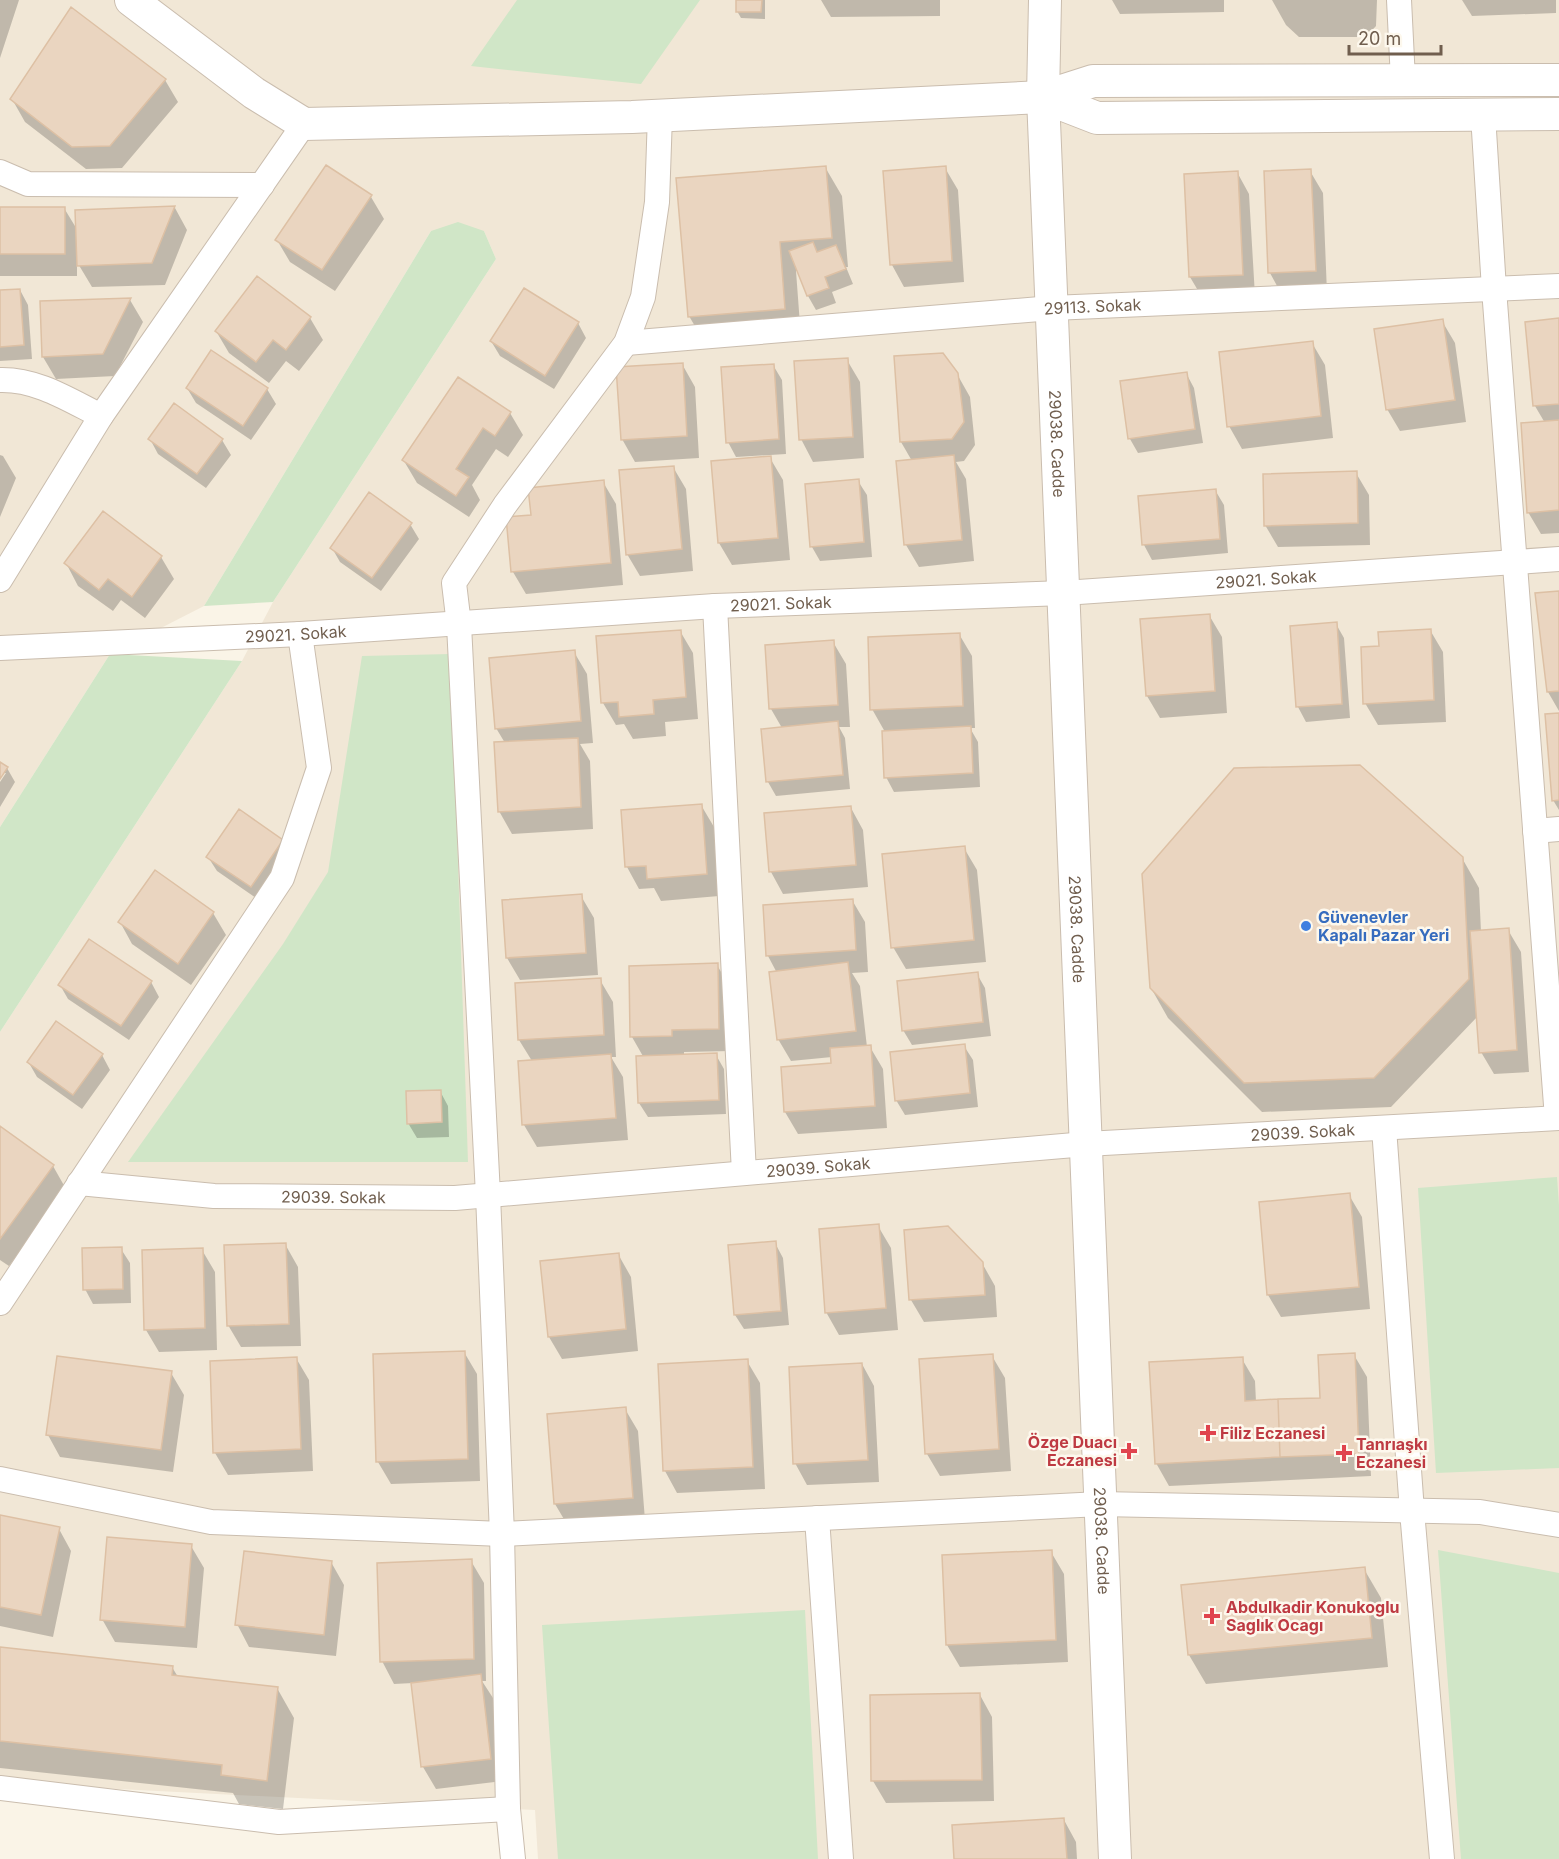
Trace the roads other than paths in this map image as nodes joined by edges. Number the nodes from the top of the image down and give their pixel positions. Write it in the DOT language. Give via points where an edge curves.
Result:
graph roads {
  1 [pos="131,0"];
  2 [pos="1045,0"];
  3 [pos="1398,0"];
  4 [pos="1402,80"];
  5 [pos="1559,80"];
  6 [pos="1043,97"];
  7 [pos="1559,114"];
  8 [pos="660,115"];
  9 [pos="1483,115"];
  10 [pos="304,124"];
  11 [pos="0,172"];
  12 [pos="262,185"];
  13 [pos="1559,285"];
  14 [pos="1494,289"];
  15 [pos="1052,308"];
  16 [pos="626,344"];
  17 [pos="0,380"];
  18 [pos="101,416"];
  19 [pos="1559,559"];
  20 [pos="1514,562"];
  21 [pos="0,580"];
  22 [pos="1064,593"];
  23 [pos="715,606"];
  24 [pos="459,625"];
  25 [pos="300,634"];
  26 [pos="0,648"];
  27 [pos="1559,829"];
  28 [pos="1535,831"];
  29 [pos="1558,1118"];
  30 [pos="1384,1128"];
  31 [pos="1086,1144"];
  32 [pos="744,1173"];
  33 [pos="79,1183"];
  34 [pos="488,1195"];
  35 [pos="0,1303"];
  36 [pos="0,1479"];
  37 [pos="1100,1504"];
  38 [pos="1412,1511"];
  39 [pos="817,1518"];
  40 [pos="1559,1525"];
  41 [pos="502,1534"];
  42 [pos="0,1788"];
  43 [pos="508,1809"];
  44 [pos="513,1859"];
  45 [pos="841,1859"];
  46 [pos="1115,1859"];
  47 [pos="1442,1859"];
  1 -- 10 [label="street" via="254,93"];
  2 -- 6 [label="street, 29038. Cadde"];
  3 -- 4 [label="street"];
  4 -- 5 [label="street"];
  4 -- 6 [label="street" via="1093,81"];
  6 -- 8 [label="street"];
  6 -- 9 [label="street" via="1097,118"];
  6 -- 15 [label="street, 29038. Cadde"];
  7 -- 9 [label="street"];
  8 -- 10 [label="street"];
  8 -- 16 [label="street" via="657,202 642,297"];
  9 -- 14 [label="street"];
  10 -- 12 [label="street"];
  11 -- 12 [label="street" via="28,184"];
  12 -- 18 [label="street"];
  13 -- 14 [label="street, 29113. Sokak"];
  14 -- 15 [label="street, 29113. Sokak"];
  14 -- 20 [label="street"];
  15 -- 16 [label="street, 29113. Sokak"];
  15 -- 22 [label="street, 29038. Cadde"];
  16 -- 24 [label="street" via="505,505 454,583"];
  17 -- 18 [label="street" via="46,388"];
  18 -- 21 [label="street"];
  19 -- 20 [label="street, 29021. Sokak"];
  20 -- 22 [label="street, 29021. Sokak"];
  20 -- 28 [label="street"];
  22 -- 23 [label="street, 29021. Sokak"];
  22 -- 31 [label="street, 29038. Cadde"];
  23 -- 24 [label="street, 29021. Sokak"];
  23 -- 32 [label="street"];
  24 -- 25 [label="street, 29021. Sokak"];
  24 -- 34 [label="street"];
  25 -- 26 [label="street, 29021. Sokak"];
  25 -- 33 [label="street" via="319,768 282,878"];
  27 -- 28 [label="street"];
  28 -- 29 [label="street"];
  29 -- 30 [label="street, 29039. Sokak"];
  30 -- 31 [label="street, 29039. Sokak"];
  30 -- 38 [label="street"];
  31 -- 32 [label="street, 29039. Sokak"];
  31 -- 37 [label="street, 29038. Cadde"];
  32 -- 34 [label="street, 29039. Sokak"];
  33 -- 34 [label="street, 29039. Sokak" via="214,1196"];
  33 -- 35 [label="street"];
  34 -- 41 [label="street"];
  36 -- 41 [label="street" via="211,1522"];
  37 -- 38 [label="street"];
  37 -- 39 [label="street"];
  37 -- 46 [label="street, 29038. Cadde"];
  38 -- 40 [label="street" via="1480,1512"];
  38 -- 47 [label="street"];
  39 -- 41 [label="street"];
  39 -- 45 [label="street"];
  41 -- 43 [label="street"];
  42 -- 43 [label="street" via="279,1822"];
  43 -- 44 [label="street"];
}
